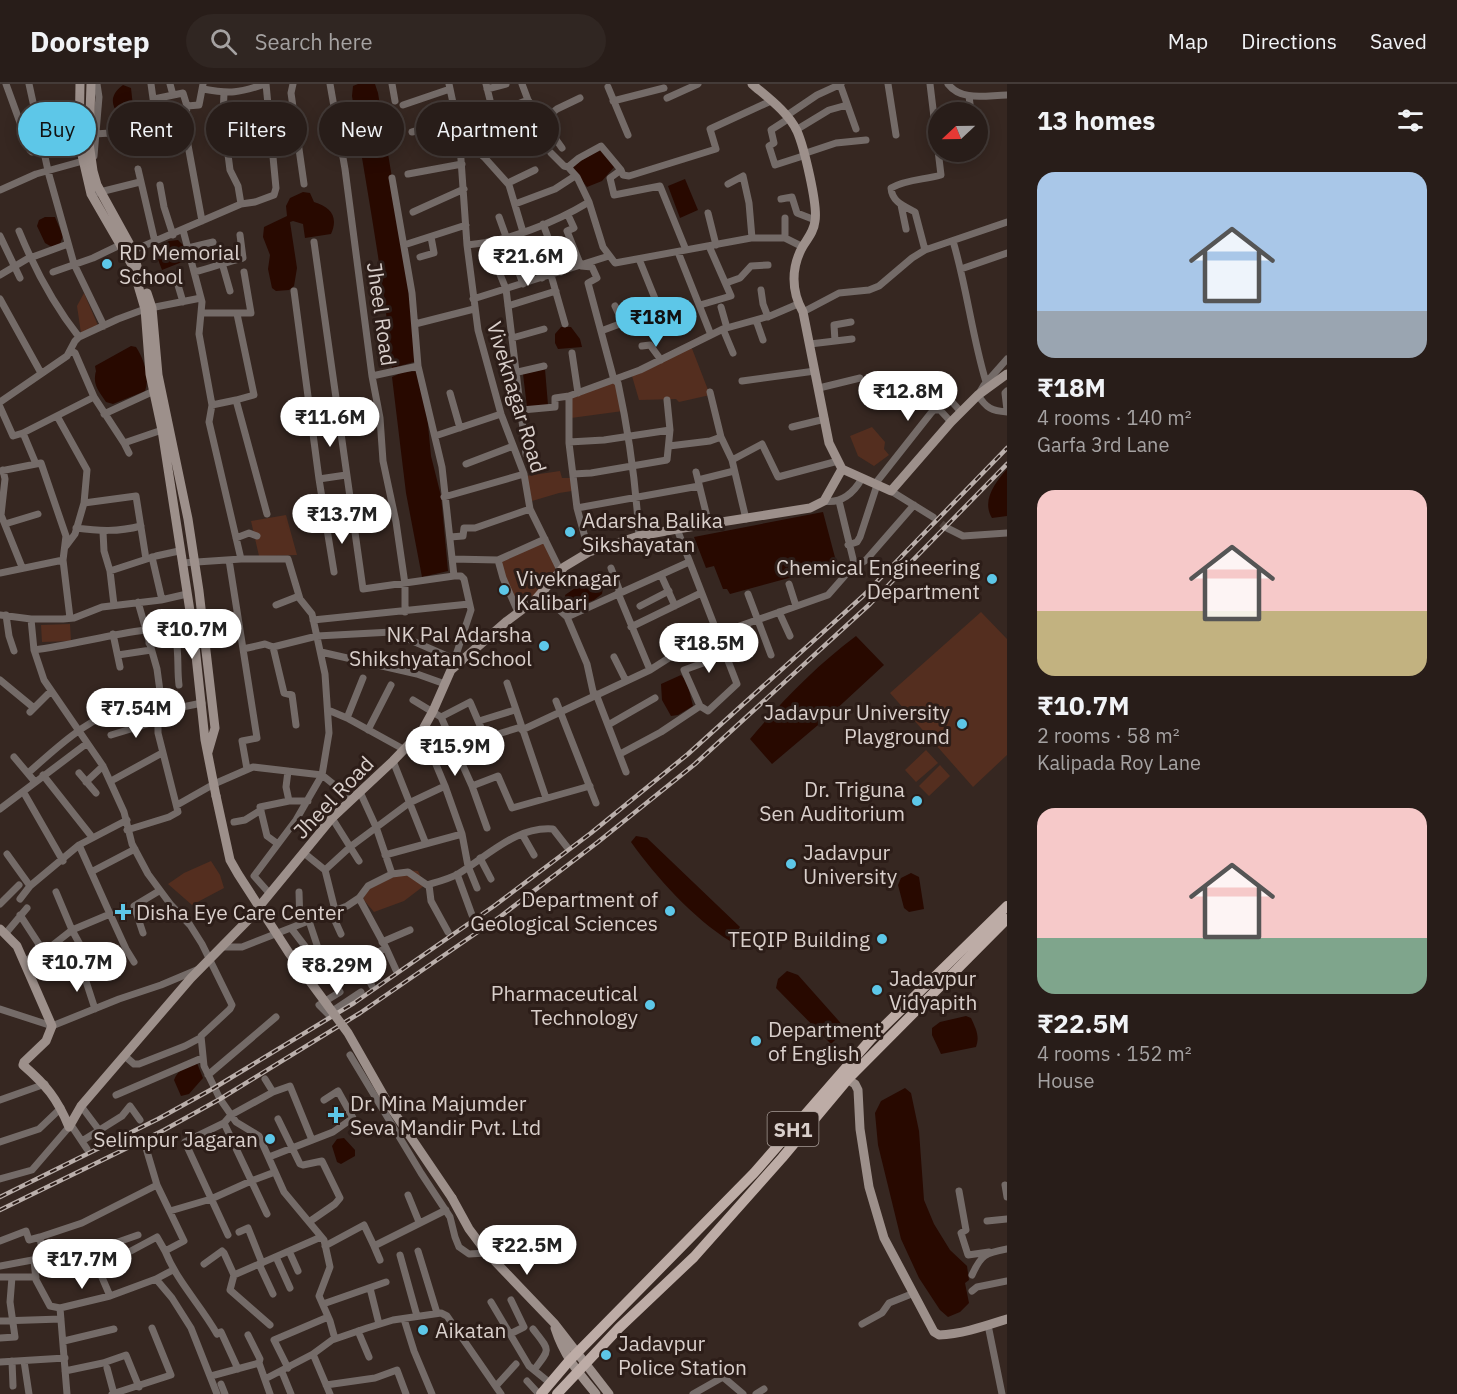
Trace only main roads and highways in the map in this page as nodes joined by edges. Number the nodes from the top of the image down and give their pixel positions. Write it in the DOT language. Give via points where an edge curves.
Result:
graph roads {
  1 [pos="80,84"];
  2 [pos="91,84"];
  3 [pos="752,84"];
  4 [pos="96,190"];
  5 [pos="149,308"];
  6 [pos="1007,374"];
  7 [pos="840,465"];
  8 [pos="208,752"];
  9 [pos="1007,906"];
  10 [pos="1007,920"];
  11 [pos="3,931"];
  12 [pos="844,1077"];
  13 [pos="1007,1319"];
  14 [pos="554,1323"];
  15 [pos="578,1352"];
  16 [pos="569,1361"];
  17 [pos="586,1362"];
  18 [pos="577,1371"];
  19 [pos="540,1394"];
  20 [pos="557,1394"];
  21 [pos="596,1394"];
  22 [pos="609,1394"];
  1 -- 4 [label="main road" via="79,142"];
  2 -- 4 [label="main road" via="89,143"];
  3 -- 7 [label="main road" via="796,130 815,205 813,232 797,258 794,293 810,344 829,443"];
  4 -- 5 [label="main road"];
  4 -- 5 [label="main road" via="132,251"];
  5 -- 8 [label="main road" via="150,374 194,637"];
  5 -- 8 [label="main road" via="158,375 195,562 212,685 215,728"];
  6 -- 7 [label="main road" via="951,422 891,491"];
  7 -- 11 [label="main road, Jheel Road" via="824,501 804,510 639,537 589,552 560,570 530,604 451,670 437,714 329,822 224,947 201,968 81,1106 70,1126 45,1084 23,1063 46,1041 52,1026 17,946"];
  8 -- 14 [label="main road, bridge" via="230,860 238,874 289,953 348,1033 469,1229"];
  9 -- 12 [label="main road, SH1" via="871,1039"];
  10 -- 12 [label="main road, SH1"];
  12 -- 13 [label="main road" via="855,1083 858,1090 869,1187 884,1238 934,1332 939,1335 971,1330"];
  12 -- 15 [label="main road, SH1"];
  12 -- 17 [label="main road, SH1" via="705,1245"];
  14 -- 15 [label="main road"];
  14 -- 16 [label="main road"];
  15 -- 16 [label="main road, SH1"];
  15 -- 17 [label="main road"];
  16 -- 18 [label="main road"];
  16 -- 19 [label="main road, SH1"];
  17 -- 18 [label="main road, SH1"];
  17 -- 22 [label="main road"];
  18 -- 20 [label="main road, SH1"];
  18 -- 21 [label="main road"];
}
